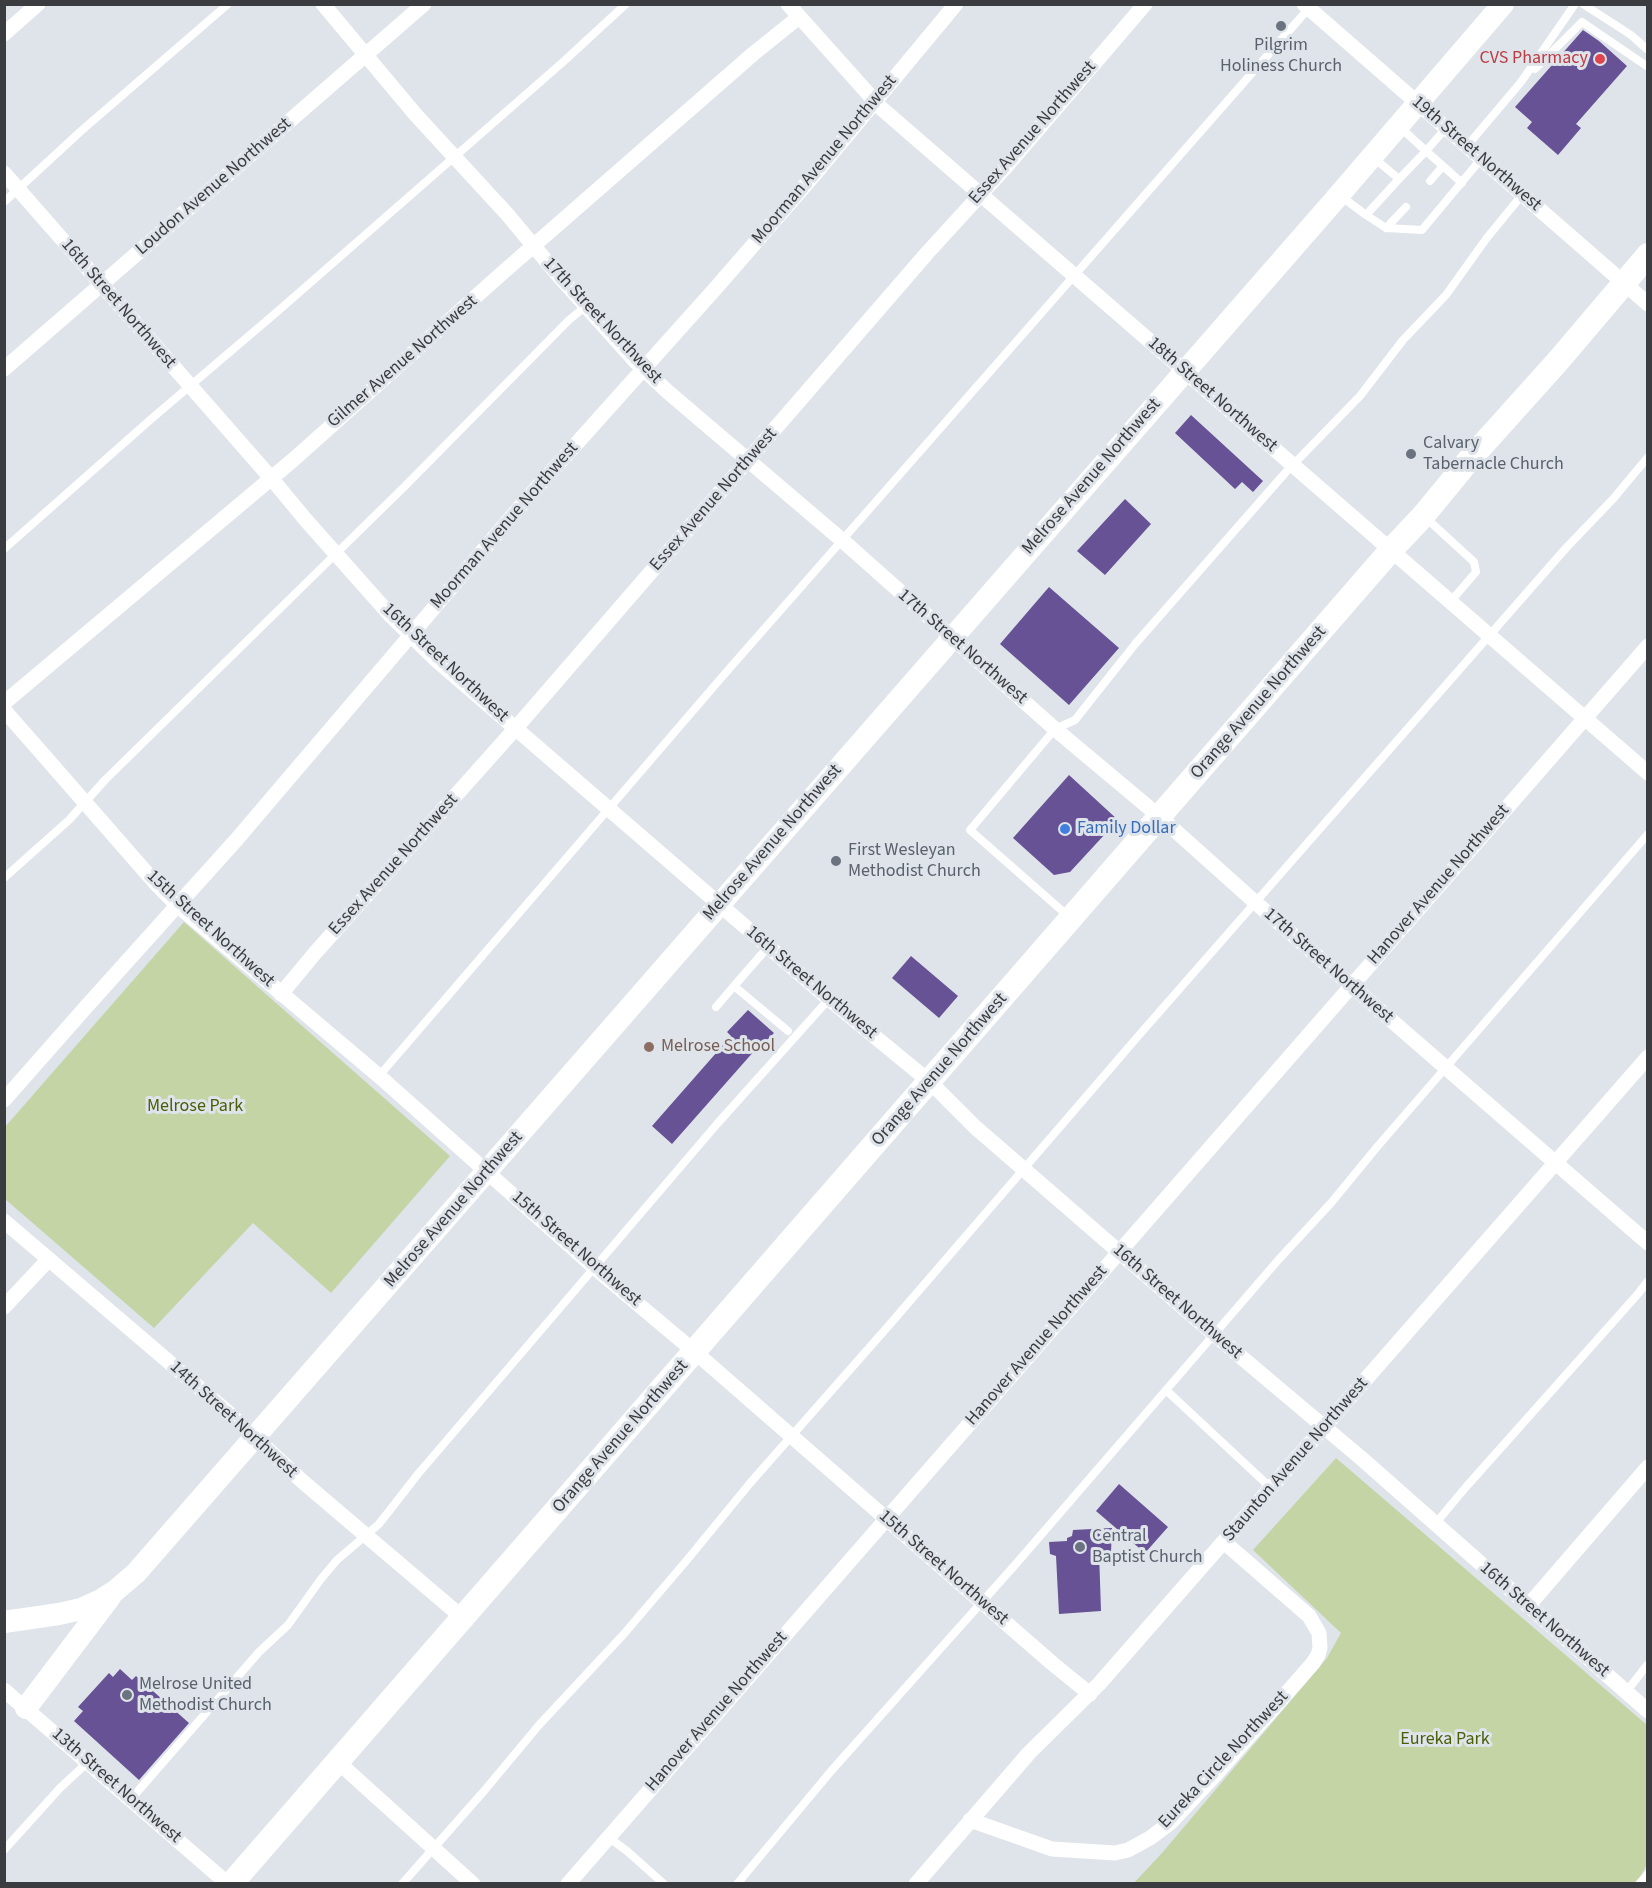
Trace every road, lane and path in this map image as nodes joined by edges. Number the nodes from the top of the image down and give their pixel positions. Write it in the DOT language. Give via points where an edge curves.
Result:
graph roads {
  1 [pos="38,4"];
  2 [pos="228,4"];
  3 [pos="323,4"];
  4 [pos="424,4"];
  5 [pos="626,4"];
  6 [pos="788,4"];
  7 [pos="956,4"];
  8 [pos="1145,4"];
  9 [pos="1503,4"];
  10 [pos="1575,4"];
  11 [pos="1583,4"];
  12 [pos="1308,6"];
  13 [pos="799,17"];
  14 [pos="4,34"];
  15 [pos="1647,50"];
  16 [pos="366,55"];
  17 [pos="1647,67"];
  18 [pos="1521,82"];
  19 [pos="875,102"];
  20 [pos="1417,103"];
  21 [pos="1398,125"];
  22 [pos="1446,128"];
  23 [pos="1466,146"];
  24 [pos="1426,151"];
  25 [pos="1371,156"];
  26 [pos="454,157"];
  27 [pos="1481,159"];
  28 [pos="1443,166"];
  29 [pos="4,173"];
  30 [pos="1399,179"];
  31 [pos="1430,181"];
  32 [pos="1462,183"];
  33 [pos="18,189"];
  34 [pos="980,194"];
  35 [pos="1339,195"];
  36 [pos="1522,195"];
  37 [pos="4,202"];
  38 [pos="1407,207"];
  39 [pos="1366,215"];
  40 [pos="1386,228"];
  41 [pos="534,246"];
  42 [pos="1647,255"];
  43 [pos="1075,275"];
  44 [pos="1623,283"];
  45 [pos="101,284"];
  46 [pos="1647,304"];
  47 [pos="586,306"];
  48 [pos="4,369"];
  49 [pos="644,369"];
  50 [pos="1184,370"];
  51 [pos="190,386"];
  52 [pos="1647,457"];
  53 [pos="747,461"];
  54 [pos="1293,465"];
  55 [pos="271,478"];
  56 [pos="1424,516"];
  57 [pos="843,541"];
  58 [pos="4,549"];
  59 [pos="1391,550"];
  60 [pos="336,554"];
  61 [pos="1451,601"];
  62 [pos="411,635"];
  63 [pos="1489,635"];
  64 [pos="951,638"];
  65 [pos="1647,646"];
  66 [pos="4,704"];
  67 [pos="4,710"];
  68 [pos="1583,718"];
  69 [pos="515,729"];
  70 [pos="1055,729"];
  71 [pos="1647,773"];
  72 [pos="85,802"];
  73 [pos="609,810"];
  74 [pos="1160,817"];
  75 [pos="1647,834"];
  76 [pos="4,878"];
  77 [pos="1256,903"];
  78 [pos="177,905"];
  79 [pos="719,905"];
  80 [pos="1071,919"];
  81 [pos="768,947"];
  82 [pos="734,986"];
  83 [pos="1350,986"];
  84 [pos="281,994"];
  85 [pos="829,999"];
  86 [pos="716,1007"];
  87 [pos="789,1031"];
  88 [pos="1647,1057"];
  89 [pos="1446,1068"];
  90 [pos="379,1076"];
  91 [pos="930,1082"];
  92 [pos="4,1100"];
  93 [pos="1556,1162"];
  94 [pos="1024,1170"];
  95 [pos="486,1172"];
  96 [pos="4,1221"];
  97 [pos="1647,1244"];
  98 [pos="1118,1252"];
  99 [pos="49,1259"];
  100 [pos="595,1268"];
  101 [pos="1647,1281"];
  102 [pos="4,1307"];
  103 [pos="1215,1335"];
  104 [pos="695,1352"];
  105 [pos="1166,1390"];
  106 [pos="1324,1428"];
  107 [pos="254,1437"];
  108 [pos="791,1437"];
  109 [pos="1647,1467"];
  110 [pos="1271,1488"];
  111 [pos="886,1518"];
  112 [pos="1435,1524"];
  113 [pos="366,1536"];
  114 [pos="1224,1542"];
  115 [pos="115,1591"];
  116 [pos="982,1602"];
  117 [pos="1528,1606"];
  118 [pos="463,1618"];
  119 [pos="4,1622"];
  120 [pos="1647,1664"];
  121 [pos="4,1690"];
  122 [pos="1626,1692"];
  123 [pos="1090,1694"];
  124 [pos="26,1708"];
  125 [pos="1647,1711"];
  126 [pos="88,1762"];
  127 [pos="338,1762"];
  128 [pos="131,1799"];
  129 [pos="970,1820"];
  130 [pos="608,1837"];
  131 [pos="433,1848"];
  132 [pos="4,1850"];
  133 [pos="1647,1874"];
  134 [pos="230,1884"];
  135 [pos="402,1884"];
  136 [pos="473,1884"];
  137 [pos="568,1884"];
  138 [pos="664,1884"];
  139 [pos="736,1884"];
  140 [pos="916,1884"];
  141 [pos="1639,1884"];
  1 -- 14 [label="street"];
  2 -- 33 [label="lane"];
  3 -- 16 [label="street, 17th Street Northwest"];
  4 -- 16 [label="street, Loudon Avenue Northwest"];
  5 -- 26 [label="lane"];
  6 -- 13 [label="street, 18th Street Northwest"];
  7 -- 19 [label="street, Moorman Avenue Northwest"];
  8 -- 34 [label="street, Essex Avenue Northwest"];
  9 -- 20 [label="street, Melrose Avenue Northwest"];
  10 -- 18 [label="lane"];
  11 -- 15 [label="lane"];
  12 -- 20 [label="street, 19th Street Northwest"];
  12 -- 43 [label="lane"];
  13 -- 19 [label="street, 18th Street Northwest"];
  13 -- 41 [label="street, Gilmer Avenue Northwest"];
  16 -- 26 [label="street, 17th Street Northwest"];
  16 -- 45 [label="street, Loudon Avenue Northwest"];
  17 -- 18 [label="lane" via="1582,22"];
  18 -- 23 [label="lane"];
  19 -- 34 [label="street, 18th Street Northwest"];
  19 -- 49 [label="street, Moorman Avenue Northwest"];
  20 -- 21 [label="street, Melrose Avenue Northwest"];
  20 -- 22 [label="street, 19th Street Northwest"];
  21 -- 24 [label="lane"];
  21 -- 25 [label="street, Melrose Avenue Northwest"];
  22 -- 23 [label="street, 19th Street Northwest"];
  22 -- 24 [label="lane"];
  23 -- 27 [label="street, 19th Street Northwest"];
  24 -- 28 [label="lane"];
  24 -- 30 [label="lane"];
  25 -- 30 [label="lane"];
  25 -- 35 [label="street, Melrose Avenue Northwest"];
  26 -- 41 [label="street, 17th Street Northwest"];
  26 -- 51 [label="lane"];
  27 -- 32 [label="lane"];
  27 -- 36 [label="street, 19th Street Northwest"];
  28 -- 31 [label="lane"];
  28 -- 32 [label="lane"];
  29 -- 33 [label="street, 16th Street Northwest"];
  30 -- 39 [label="lane"];
  32 -- 40 [label="lane" via="1422,230"];
  33 -- 37 [label="lane"];
  33 -- 45 [label="street, 16th Street Northwest"];
  34 -- 43 [label="street, 18th Street Northwest"];
  34 -- 53 [label="street, Essex Avenue Northwest"];
  35 -- 39 [label="lane"];
  35 -- 50 [label="street, Melrose Avenue Northwest"];
  36 -- 44 [label="street, 19th Street Northwest"];
  36 -- 54 [label="lane" via="1446,295 1403,340 1360,396"];
  38 -- 40 [label="lane"];
  39 -- 40 [label="lane"];
  41 -- 47 [label="street, 17th Street Northwest"];
  41 -- 55 [label="street, Gilmer Avenue Northwest"];
  42 -- 44 [label="main road, Orange Avenue Northwest"];
  43 -- 50 [label="street, 18th Street Northwest"];
  43 -- 57 [label="lane"];
  44 -- 46 [label="street, 19th Street Northwest"];
  44 -- 56 [label="main road, Orange Avenue Northwest"];
  45 -- 48 [label="street, Loudon Avenue Northwest"];
  45 -- 51 [label="street, 16th Street Northwest"];
  47 -- 49 [label="street, 17th Street Northwest"];
  47 -- 60 [label="lane"];
  49 -- 53 [label="street, 17th Street Northwest"];
  49 -- 62 [label="street, Moorman Avenue Northwest"];
  50 -- 54 [label="street, 18th Street Northwest"];
  50 -- 64 [label="street, Melrose Avenue Northwest"];
  51 -- 55 [label="street, 16th Street Northwest"];
  51 -- 58 [label="lane"];
  52 -- 63 [label="lane"];
  53 -- 57 [label="street, 17th Street Northwest"];
  53 -- 69 [label="street, Essex Avenue Northwest"];
  54 -- 59 [label="street, 18th Street Northwest"];
  54 -- 70 [label="lane" via="1136,643 1075,720"];
  55 -- 60 [label="street, 16th Street Northwest"];
  55 -- 66 [label="street, Gilmer Avenue Northwest"];
  56 -- 59 [label="main road, Orange Avenue Northwest"];
  56 -- 61 [label="lane" via="1474,562 1476,573"];
  57 -- 64 [label="street, 17th Street Northwest"];
  57 -- 73 [label="lane"];
  59 -- 61 [label="street, 18th Street Northwest"];
  59 -- 74 [label="main road, Orange Avenue Northwest"];
  60 -- 62 [label="street, 16th Street Northwest"];
  60 -- 72 [label="lane"];
  61 -- 63 [label="street, 18th Street Northwest"];
  62 -- 69 [label="street, 16th Street Northwest"];
  62 -- 78 [label="street, Moorman Avenue Northwest"];
  63 -- 68 [label="street, 18th Street Northwest"];
  63 -- 77 [label="lane"];
  64 -- 70 [label="street, 17th Street Northwest"];
  64 -- 79 [label="street, Melrose Avenue Northwest"];
  65 -- 68 [label="street, Hanover Avenue Northwest"];
  67 -- 72 [label="street, 15th Street Northwest"];
  68 -- 71 [label="street, 18th Street Northwest"];
  68 -- 83 [label="street, Hanover Avenue Northwest"];
  69 -- 73 [label="street, 16th Street Northwest"];
  69 -- 84 [label="street, Essex Avenue Northwest"];
  70 -- 74 [label="street, 17th Street Northwest"];
  70 -- 80 [label="lane" via="970,830"];
  72 -- 76 [label="lane"];
  72 -- 78 [label="street, 15th Street Northwest"];
  73 -- 79 [label="street, 16th Street Northwest"];
  73 -- 90 [label="lane"];
  74 -- 77 [label="street, 17th Street Northwest"];
  74 -- 80 [label="main road, Orange Avenue Northwest"];
  75 -- 89 [label="lane"];
  77 -- 83 [label="street, 17th Street Northwest"];
  77 -- 94 [label="lane"];
  78 -- 84 [label="street, 15th Street Northwest"];
  78 -- 92 [label="street, Moorman Avenue Northwest"];
  79 -- 81 [label="street, 16th Street Northwest"];
  79 -- 95 [label="street, Melrose Avenue Northwest"];
  80 -- 91 [label="main road, Orange Avenue Northwest"];
  81 -- 82 [label="lane"];
  81 -- 85 [label="street, 16th Street Northwest"];
  82 -- 86 [label="lane"];
  82 -- 87 [label="lane"];
  83 -- 89 [label="street, 17th Street Northwest"];
  83 -- 98 [label="street, Hanover Avenue Northwest"];
  84 -- 90 [label="street, 15th Street Northwest"];
  85 -- 91 [label="street, 16th Street Northwest"];
  85 -- 100 [label="lane"];
  88 -- 93 [label="street, Staunton Avenue Northwest"];
  89 -- 93 [label="street, 17th Street Northwest"];
  89 -- 103 [label="lane"];
  90 -- 95 [label="street, 15th Street Northwest"];
  91 -- 94 [label="street, 16th Street Northwest"];
  91 -- 104 [label="main road, Orange Avenue Northwest"];
  93 -- 97 [label="street, 17th Street Northwest"];
  93 -- 106 [label="street, Staunton Avenue Northwest"];
  94 -- 98 [label="street, 16th Street Northwest"];
  94 -- 108 [label="lane"];
  95 -- 100 [label="street, 15th Street Northwest"];
  95 -- 107 [label="street, Melrose Avenue Northwest"];
  96 -- 99 [label="street, 14th Street Northwest"];
  98 -- 103 [label="street, 16th Street Northwest"];
  98 -- 111 [label="street, Hanover Avenue Northwest"];
  99 -- 102 [label="street"];
  99 -- 107 [label="street, 14th Street Northwest"];
  100 -- 104 [label="street, 15th Street Northwest"];
  100 -- 113 [label="lane"];
  101 -- 112 [label="lane"];
  103 -- 105 [label="lane"];
  103 -- 106 [label="street, 16th Street Northwest"];
  104 -- 108 [label="street, 15th Street Northwest"];
  104 -- 118 [label="main road, Orange Avenue Northwest"];
  105 -- 110 [label="lane"];
  105 -- 116 [label="lane"];
  106 -- 110 [label="street, Staunton Avenue Northwest"];
  106 -- 112 [label="street, 16th Street Northwest"];
  107 -- 113 [label="street, 14th Street Northwest"];
  107 -- 115 [label="street, Melrose Avenue Northwest" via="136,1573"];
  108 -- 111 [label="street, 15th Street Northwest"];
  108 -- 131 [label="lane"];
  109 -- 117 [label="street"];
  110 -- 114 [label="street, Staunton Avenue Northwest"];
  111 -- 116 [label="street, 15th Street Northwest"];
  111 -- 130 [label="street, Hanover Avenue Northwest"];
  112 -- 117 [label="street, 16th Street Northwest"];
  113 -- 118 [label="street, 14th Street Northwest"];
  113 -- 128 [label="lane" via="337,1560 288,1625 259,1652"];
  114 -- 123 [label="street, Staunton Avenue Northwest"];
  114 -- 129 [label="street, Eureka Circle Northwest" via="1309,1616 1320,1648 1313,1663 1216,1774 1170,1823 1128,1850 1115,1853 1053,1849"];
  115 -- 119 [label="street, Melrose Avenue Northwest" via="81,1609"];
  115 -- 124 [label="street"];
  116 -- 123 [label="street, 15th Street Northwest"];
  116 -- 139 [label="lane"];
  117 -- 122 [label="street, 16th Street Northwest"];
  118 -- 127 [label="main road, Orange Avenue Northwest"];
  120 -- 122 [label="lane"];
  121 -- 124 [label="street, 13th Street Northwest"];
  122 -- 125 [label="street, 16th Street Northwest"];
  123 -- 129 [label="street, Staunton Avenue Northwest" via="1029,1753"];
  124 -- 126 [label="street, 13th Street Northwest"];
  126 -- 128 [label="street, 13th Street Northwest"];
  126 -- 132 [label="lane"];
  127 -- 131 [label="street"];
  127 -- 134 [label="main road, Orange Avenue Northwest"];
  128 -- 134 [label="street, 13th Street Northwest"];
  129 -- 140 [label="street, Staunton Avenue Northwest"];
  130 -- 137 [label="street, Hanover Avenue Northwest"];
  130 -- 138 [label="lane"];
  131 -- 135 [label="lane"];
  131 -- 136 [label="street"];
  133 -- 141 [label="lane"];
}
